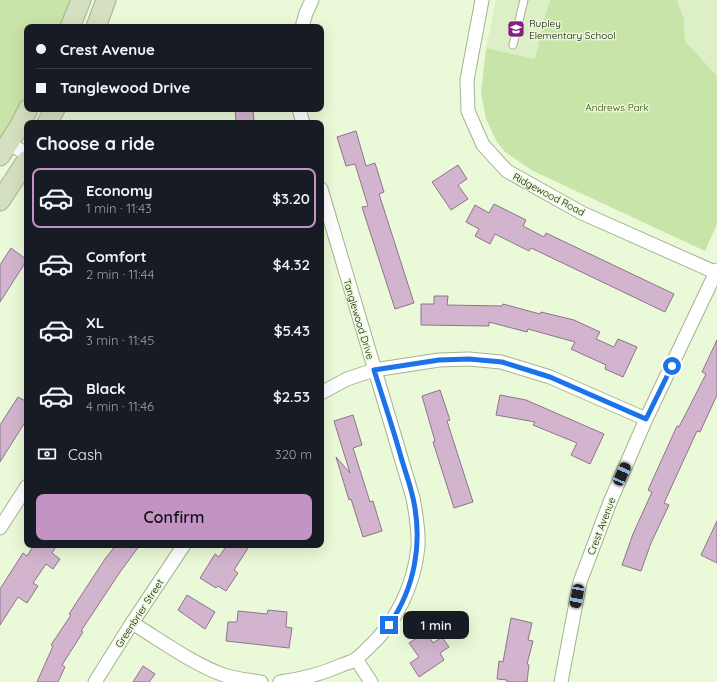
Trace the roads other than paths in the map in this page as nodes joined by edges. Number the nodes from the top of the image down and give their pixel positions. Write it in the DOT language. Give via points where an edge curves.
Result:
graph roads {
  1 [pos="81,0"];
  2 [pos="106,0"];
  3 [pos="312,0"];
  4 [pos="482,0"];
  5 [pos="524,0"];
  6 [pos="71,24"];
  7 [pos="97,24"];
  8 [pos="303,24"];
  9 [pos="513,45"];
  10 [pos="26,112"];
  11 [pos="4,149"];
  12 [pos="24,153"];
  13 [pos="24,165"];
  14 [pos="0,201"];
  15 [pos="324,215"];
  16 [pos="717,272"];
  17 [pos="374,370"];
  18 [pos="324,391"];
  19 [pos="646,419"];
  20 [pos="24,491"];
  21 [pos="0,528"];
  22 [pos="182,548"];
  23 [pos="132,623"];
  24 [pos="356,659"];
  25 [pos="95,682"];
  26 [pos="261,682"];
  27 [pos="280,682"];
  28 [pos="372,682"];
  29 [pos="561,682"];
  1 -- 6 [label="main road"];
  2 -- 7 [label="main road"];
  3 -- 8 [label="street"];
  4 -- 16 [label="street, Ridgewood Road" via="467,80 468,112 483,145 507,171 582,212"];
  5 -- 9 [label="lane"];
  10 -- 11 [label="main road"];
  11 -- 12 [label="street"];
  13 -- 14 [label="main road"];
  15 -- 17 [label="street, Tanglewood Drive"];
  16 -- 19 [label="street, Crest Avenue"];
  17 -- 18 [label="street"];
  17 -- 19 [label="street" via="439,360 502,362 550,377"];
  17 -- 24 [label="street, Tanglewood Drive" via="413,498 418,546 414,569 397,613 380,637"];
  19 -- 29 [label="street, Crest Avenue" via="610,502 580,582"];
  20 -- 21 [label="street"];
  22 -- 23 [label="street, Greenbrier Street"];
  23 -- 25 [label="street, Greenbrier Street"];
  23 -- 26 [label="street" via="223,675"];
  24 -- 27 [label="street, Tanglewood Drive" via="319,674"];
  24 -- 28 [label="street"];
}
